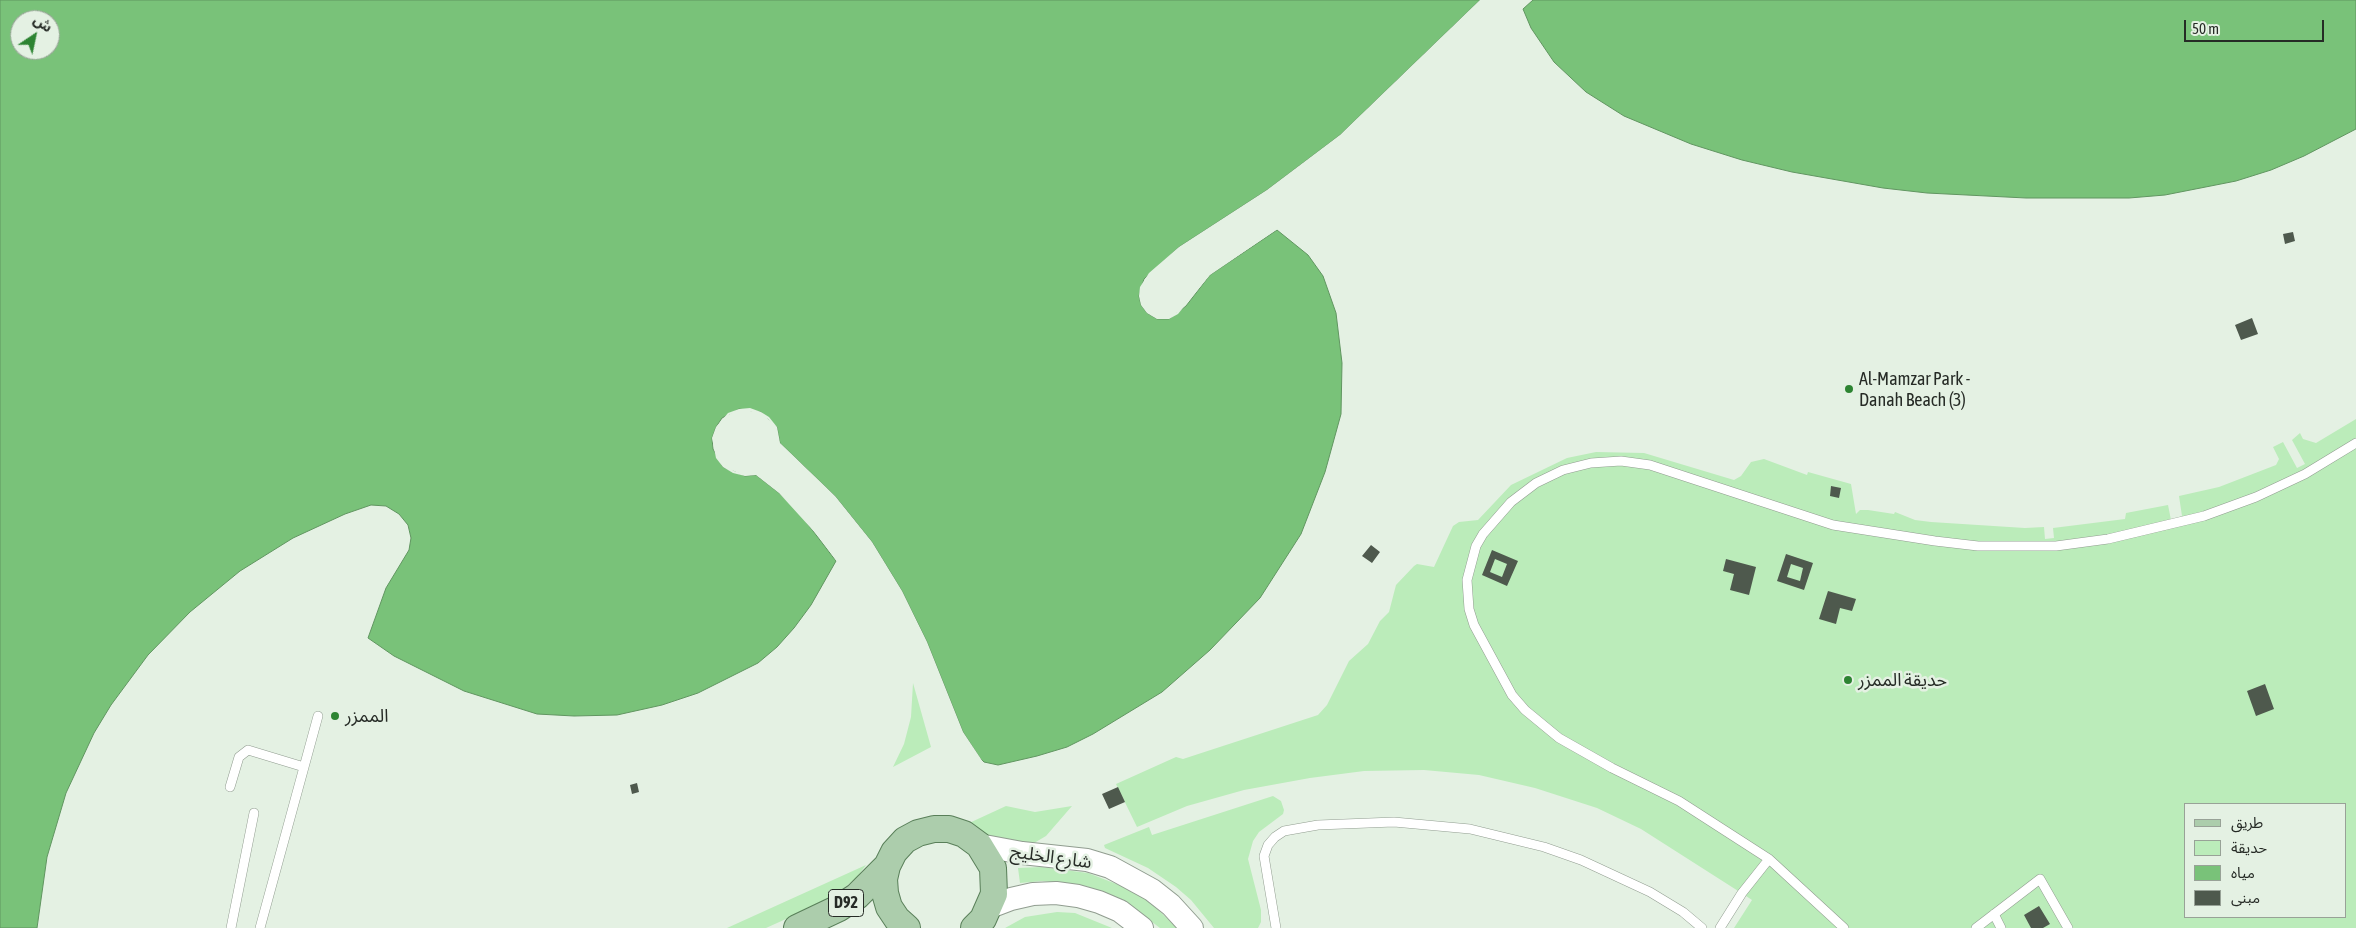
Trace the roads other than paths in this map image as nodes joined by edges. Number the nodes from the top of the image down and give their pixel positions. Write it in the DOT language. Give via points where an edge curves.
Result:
graph roads {
  1 [pos="2356,443"];
  2 [pos="318,716"];
  3 [pos="304,766"];
  4 [pos="230,787"];
  5 [pos="254,813"];
  6 [pos="979,845"];
  7 [pos="1769,859"];
  8 [pos="887,866"];
  9 [pos="990,907"];
  10 [pos="1994,914"];
  11 [pos="231,928"];
  12 [pos="260,928"];
  13 [pos="798,928"];
  14 [pos="907,928"];
  15 [pos="974,928"];
  16 [pos="1142,928"];
  17 [pos="1192,928"];
  18 [pos="1276,928"];
  19 [pos="1702,928"];
  20 [pos="1720,928"];
  21 [pos="1844,928"];
  22 [pos="1976,928"];
  23 [pos="2001,928"];
  24 [pos="2068,928"];
  1 -- 7 [label="lane" via="2304,474 2204,516 2108,540 2056,546 1978,546 1833,524 1650,465 1621,461 1591,463 1563,470 1523,491 1500,512 1483,534 1476,546 1467,580 1469,610 1474,625 1512,695 1559,738 1679,802"];
  2 -- 3 [label="lane"];
  3 -- 4 [label="lane" via="248,750 239,757"];
  3 -- 12 [label="lane"];
  5 -- 11 [label="lane"];
  6 -- 8 [label="main road" via="964,834 949,829 918,832 894,852"];
  6 -- 9 [label="main road" via="994,874"];
  6 -- 17 [label="main road, شارع الخليج" via="1087,860 1110,867 1152,890"];
  7 -- 20 [label="lane"];
  7 -- 21 [label="lane"];
  8 -- 13 [label="main road, D92" via="857,896"];
  8 -- 14 [label="main road" via="884,879 889,907"];
  9 -- 15 [label="main road"];
  9 -- 16 [label="main road, شارع الخليج" via="1033,894 1078,896 1120,911"];
  10 -- 22 [label="lane"];
  10 -- 23 [label="lane"];
  10 -- 24 [label="lane" via="2040,879"];
  18 -- 19 [label="lane" via="1264,856 1275,837 1284,831 1318,824 1394,822 1470,829 1544,847 1650,892"];
}
